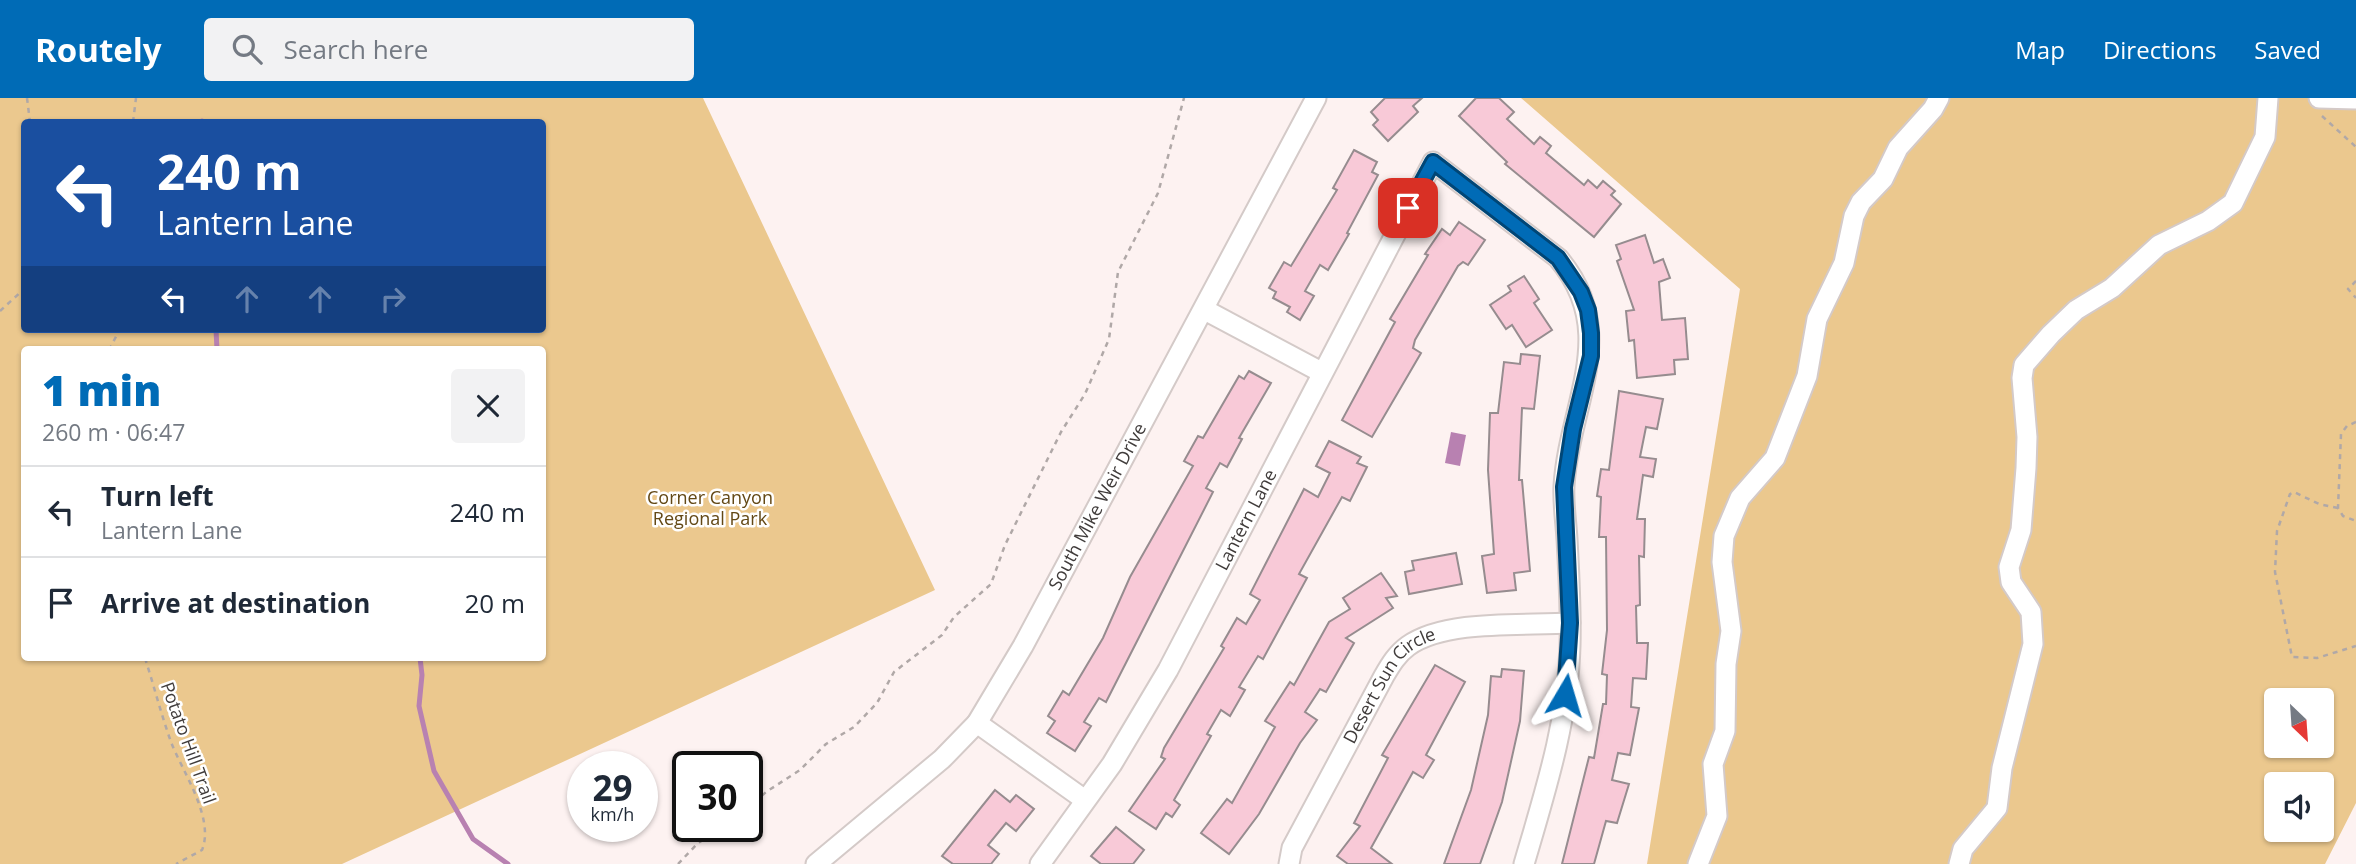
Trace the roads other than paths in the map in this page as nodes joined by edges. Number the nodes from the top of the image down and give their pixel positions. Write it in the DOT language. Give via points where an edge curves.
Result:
graph roads {
  1 [pos="1316,98"];
  2 [pos="1939,98"];
  3 [pos="2268,98"];
  4 [pos="2356,99"];
  5 [pos="2318,105"];
  6 [pos="1205,310"];
  7 [pos="1321,372"];
  8 [pos="1570,623"];
  9 [pos="977,723"];
  10 [pos="1085,800"];
  11 [pos="816,864"];
  12 [pos="1040,864"];
  13 [pos="1289,864"];
  14 [pos="1524,864"];
  15 [pos="1698,864"];
  16 [pos="1959,864"];
  1 -- 6 [label="street, South Mike Weir Drive"];
  2 -- 15 [label="street" via="1898,148 1883,179 1854,215 1844,263 1817,319 1807,376 1775,458 1740,498 1724,536 1722,562 1731,631 1725,731 1713,764 1717,816"];
  3 -- 16 [label="street" via="2265,137 2232,203 2159,246 2112,288 2076,310 2024,365 2026,468 2021,530 2009,567 2011,582 2031,612 2032,644 1997,808 1963,849"];
  4 -- 5 [label="street"];
  6 -- 7 [label="street"];
  6 -- 9 [label="street, South Mike Weir Drive"];
  7 -- 8 [label="street, Lantern Lane" via="1433,162 1558,258 1572,274 1588,310 1591,356 1564,487"];
  7 -- 10 [label="street, Lantern Lane" via="1168,670"];
  8 -- 13 [label="street, Desert Sun Circle" via="1455,629 1407,646 1384,676 1292,848"];
  8 -- 14 [label="street" via="1559,741"];
  9 -- 10 [label="street"];
  9 -- 11 [label="street, South Mike Weir Drive" via="942,759"];
  10 -- 12 [label="street, Lantern Lane"];
}
